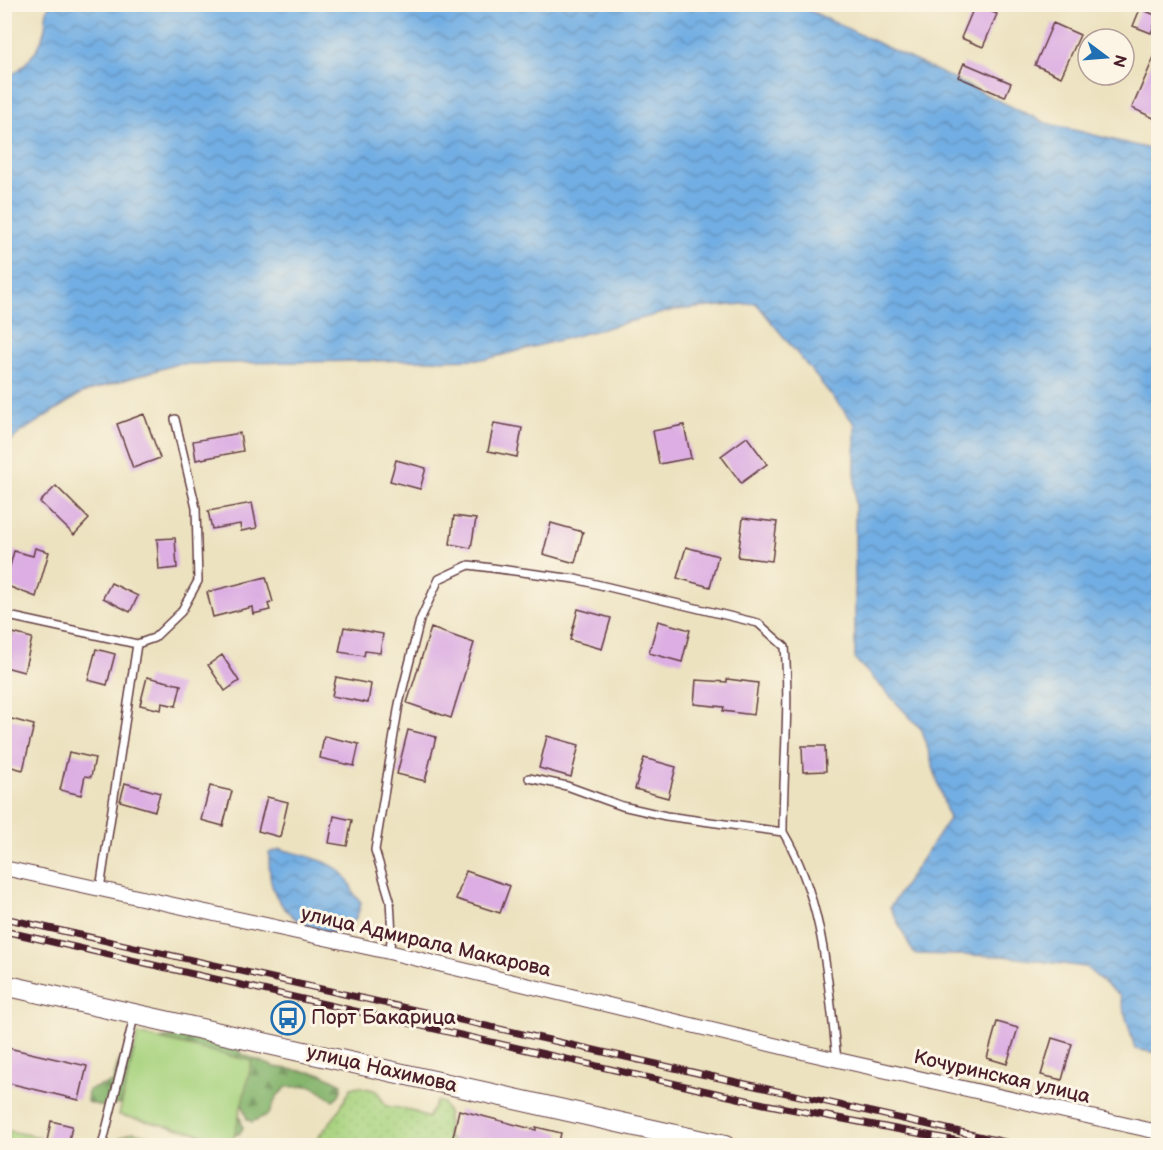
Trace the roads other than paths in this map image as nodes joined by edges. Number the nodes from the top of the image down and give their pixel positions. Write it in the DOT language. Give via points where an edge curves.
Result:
graph roads {
  1 [pos="175,419"];
  2 [pos="4,615"];
  3 [pos="137,644"];
  4 [pos="529,778"];
  5 [pos="783,832"];
  6 [pos="4,868"];
  7 [pos="100,889"];
  8 [pos="390,952"];
  9 [pos="4,985"];
  10 [pos="135,1014"];
  11 [pos="837,1060"];
  12 [pos="1158,1132"];
  13 [pos="102,1146"];
  14 [pos="724,1146"];
  1 -- 3 [label="lane" via="196,508 198,581 181,612 154,638"];
  2 -- 3 [label="lane"];
  3 -- 7 [label="lane"];
  4 -- 5 [label="lane" via="666,816"];
  5 -- 8 [label="lane" via="788,690 785,647 758,623 575,579 469,566 439,579 420,620 399,704 375,850 390,900"];
  5 -- 11 [label="lane" via="795,852 821,928"];
  6 -- 7 [label="street, улица Адмирала Макарова"];
  7 -- 8 [label="street, улица Адмирала Макарова"];
  8 -- 11 [label="street, улица Адмирала Макарова"];
  9 -- 10 [label="main road, улица Нахимова"];
  10 -- 13 [label="lane"];
  10 -- 14 [label="main road, улица Нахимова"];
  11 -- 12 [label="street, Кочуринская улица"];
}
